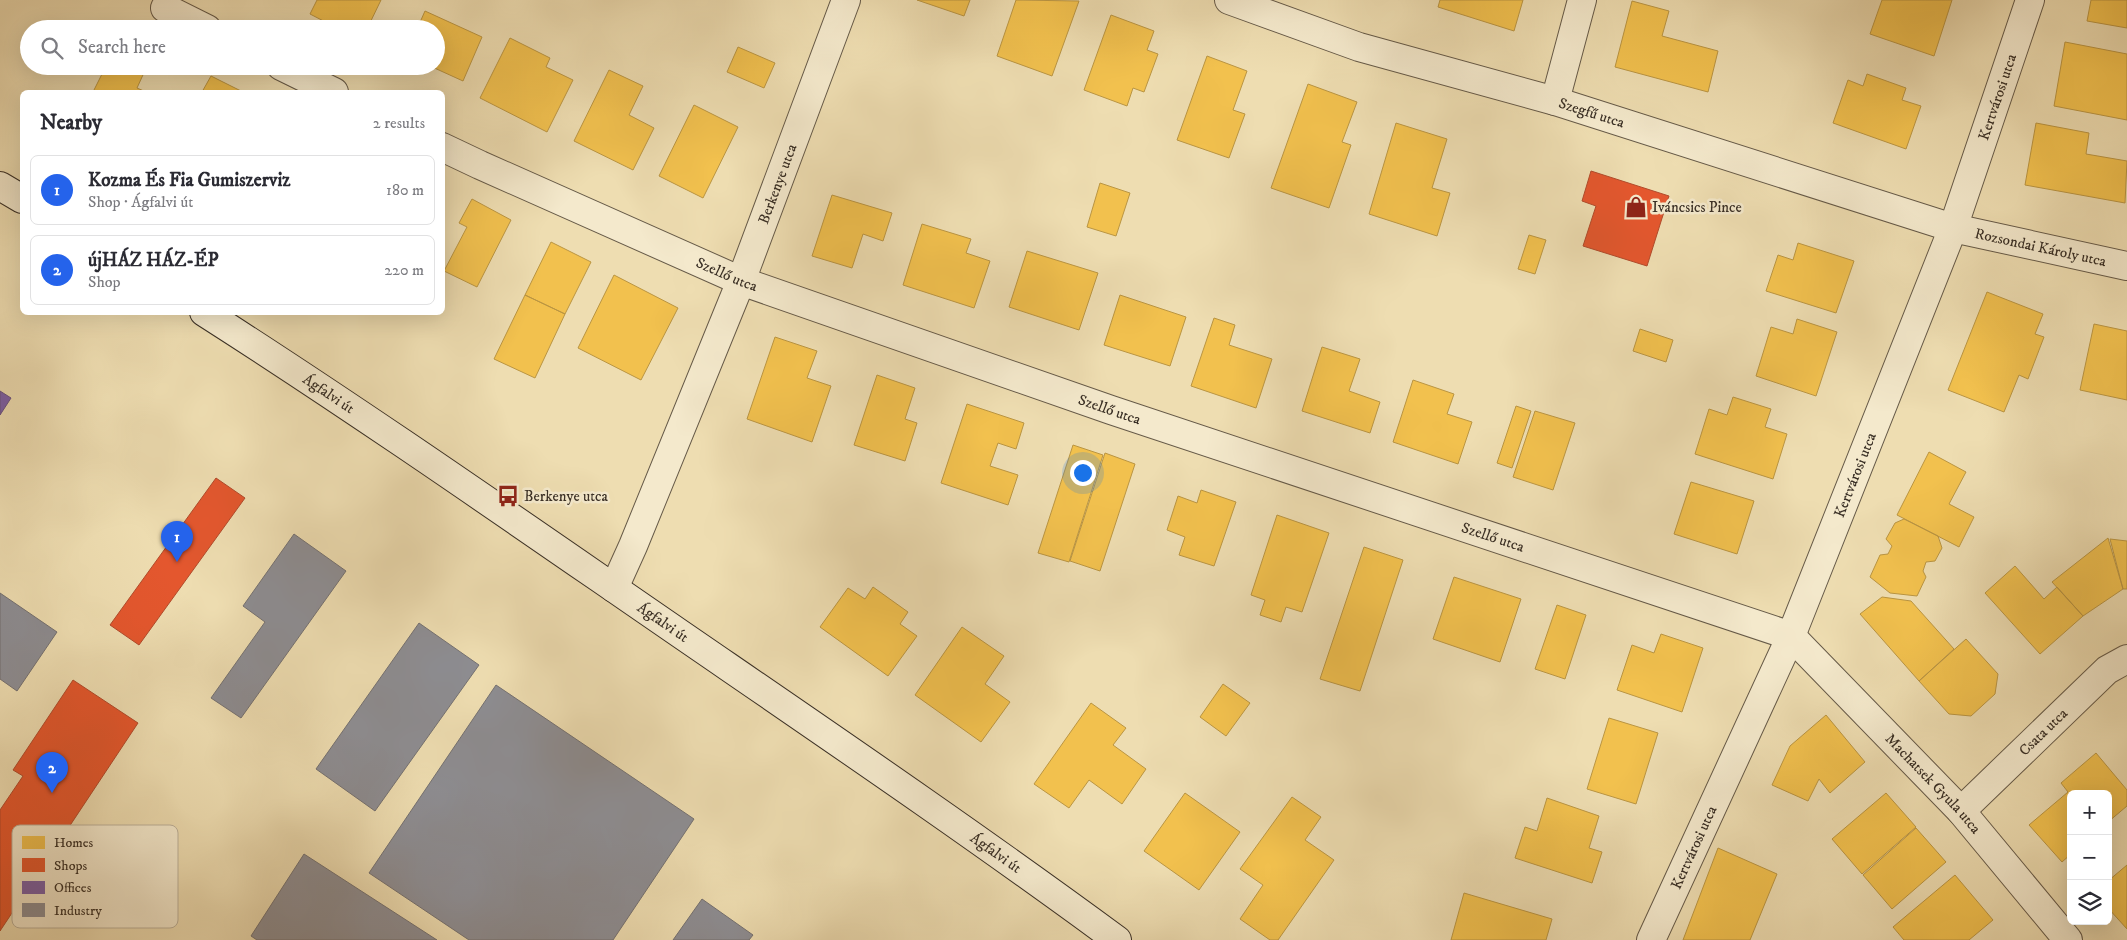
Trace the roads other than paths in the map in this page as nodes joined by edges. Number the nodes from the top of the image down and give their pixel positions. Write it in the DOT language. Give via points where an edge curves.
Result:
graph roads {
  1 [pos="846,0"];
  2 [pos="1228,0"];
  3 [pos="1582,0"];
  4 [pos="2030,0"];
  5 [pos="165,8"];
  6 [pos="189,20"];
  7 [pos="299,75"];
  8 [pos="330,90"];
  9 [pos="1555,100"];
  10 [pos="445,148"];
  11 [pos="1953,228"];
  12 [pos="2127,266"];
  13 [pos="741,282"];
  14 [pos="209,315"];
  15 [pos="614,588"];
  16 [pos="1791,636"];
  17 [pos="2127,659"];
  18 [pos="1962,811"];
  19 [pos="1117,940"];
  20 [pos="1651,940"];
  21 [pos="2068,940"];
  1 -- 13 [label="street, Berkenye utca"];
  2 -- 9 [label="street, Szegfű utca" via="1359,47"];
  3 -- 9 [label="street"];
  4 -- 11 [label="street, Kertvárosi utca"];
  5 -- 6 [label="street"];
  7 -- 8 [label="street"];
  9 -- 11 [label="street, Szegfű utca"];
  10 -- 13 [label="street, Szellő utca"];
  11 -- 12 [label="street, Rozsondai Károly utca"];
  11 -- 16 [label="street, Kertvárosi utca"];
  13 -- 15 [label="street, Berkenye utca"];
  13 -- 16 [label="street, Szellő utca" via="1111,410"];
  14 -- 15 [label="street, Ágfalvi út"];
  15 -- 19 [label="street, Ágfalvi út" via="997,852"];
  16 -- 18 [label="street, Machatsek Gyula utca"];
  16 -- 20 [label="street, Kertvárosi utca"];
  17 -- 18 [label="street, Csata utca" via="2107,670"];
  18 -- 21 [label="street, Machatsek Gyula utca"];
}
